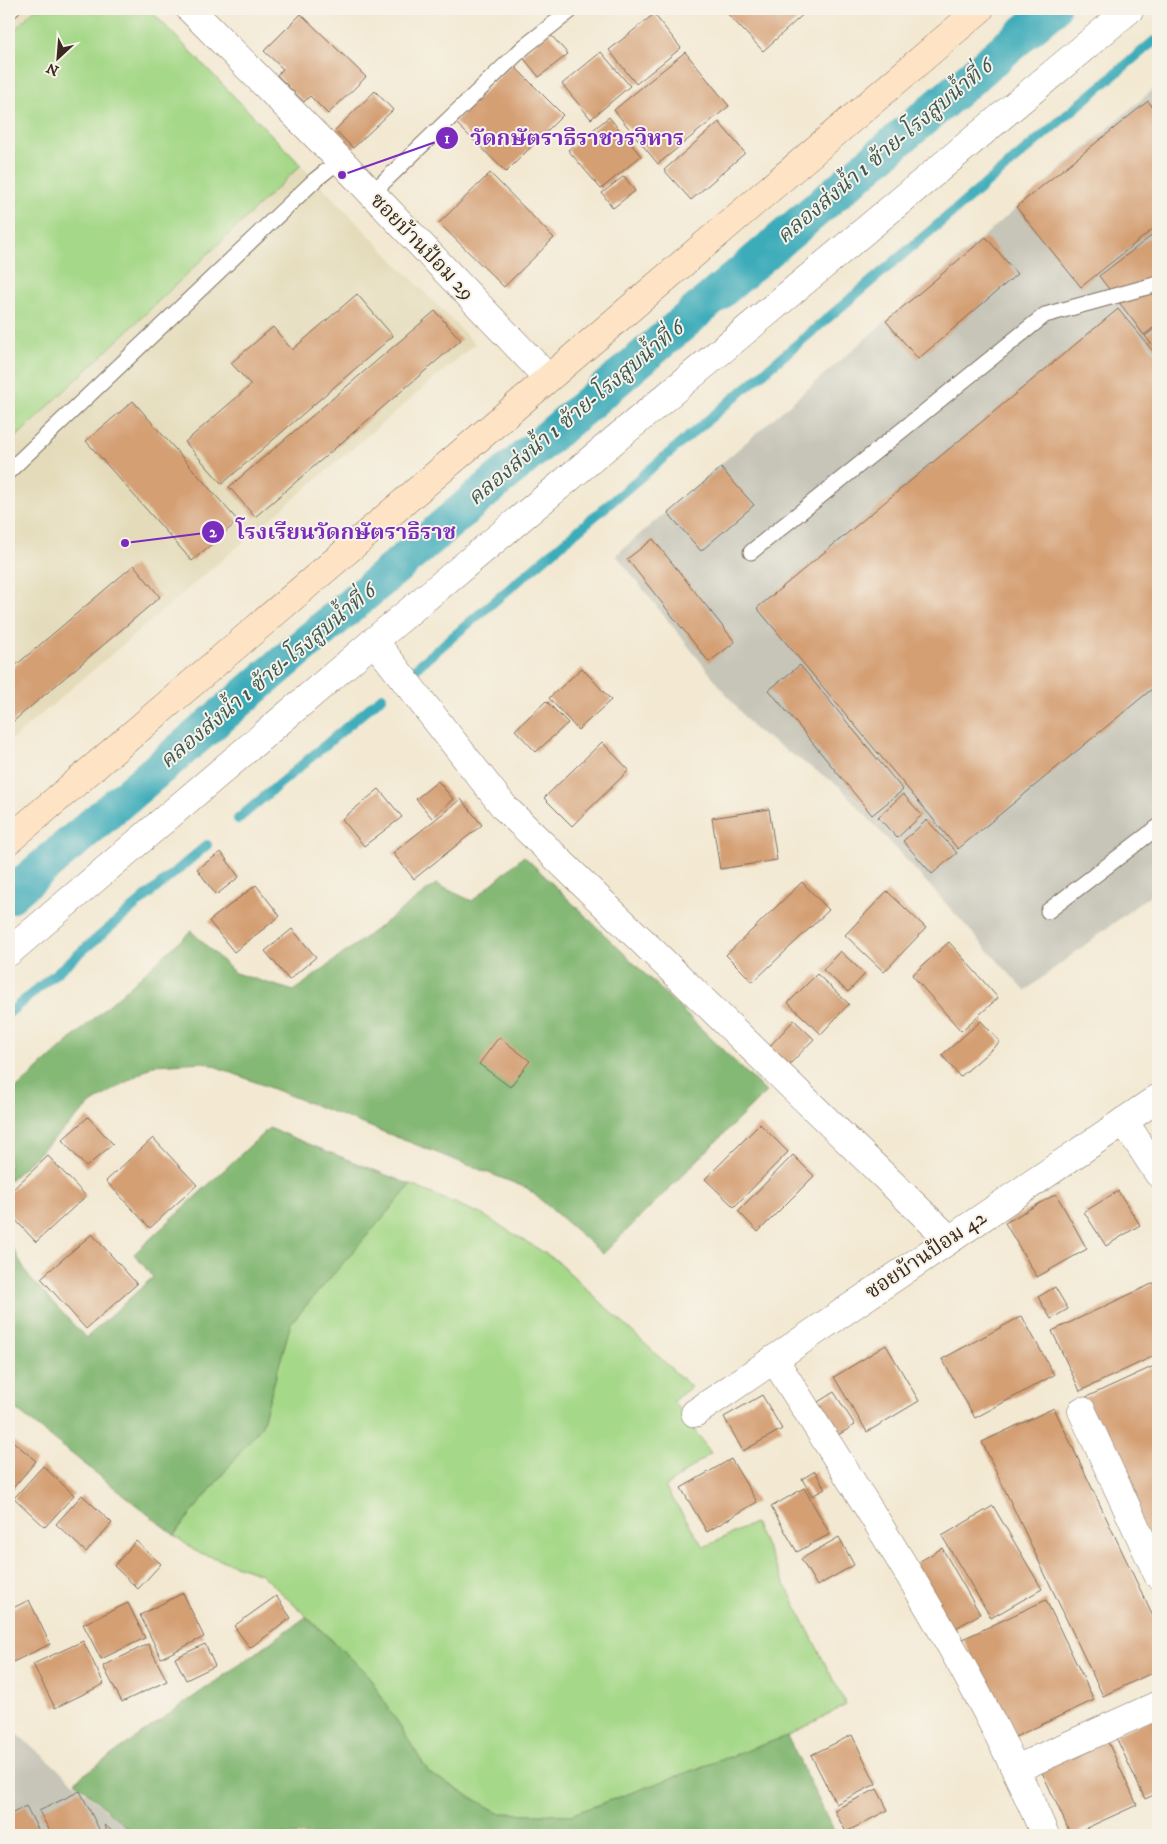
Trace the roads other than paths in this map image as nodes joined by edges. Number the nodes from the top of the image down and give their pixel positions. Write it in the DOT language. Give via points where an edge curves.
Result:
graph roads {
  1 [pos="12,9"];
  2 [pos="190,9"];
  3 [pos="1130,9"];
  4 [pos="570,11"];
  5 [pos="9,12"];
  6 [pos="971,12"];
  7 [pos="340,160"];
  8 [pos="371,194"];
  9 [pos="1158,284"];
  10 [pos="548,378"];
  11 [pos="9,471"];
  12 [pos="750,552"];
  13 [pos="374,641"];
  14 [pos="1158,827"];
  15 [pos="9,840"];
  16 [pos="1048,910"];
  17 [pos="9,952"];
  18 [pos="1158,1098"];
  19 [pos="1124,1121"];
  20 [pos="1158,1174"];
  21 [pos="949,1239"];
  22 [pos="774,1358"];
  23 [pos="1082,1411"];
  24 [pos="695,1413"];
  25 [pos="1158,1575"];
  26 [pos="1158,1705"];
  27 [pos="1016,1769"];
  28 [pos="1045,1835"];
  1 -- 5 [label="lane"];
  2 -- 7 [label="street, ซอยบ้านป้อม 29"];
  3 -- 13 [label="street"];
  4 -- 8 [label="lane" via="524,47"];
  6 -- 10 [label="main road"];
  7 -- 8 [label="street, ซอยบ้านป้อม 29"];
  7 -- 11 [label="lane" via="315,180"];
  8 -- 10 [label="street, ซอยบ้านป้อม 29"];
  9 -- 12 [label="lane" via="1045,315"];
  10 -- 15 [label="main road"];
  13 -- 17 [label="street"];
  13 -- 21 [label="street" via="505,808"];
  14 -- 16 [label="lane"];
  18 -- 19 [label="street, ซอยบ้านป้อม 42"];
  19 -- 20 [label="street"];
  19 -- 21 [label="street, ซอยบ้านป้อม 42"];
  21 -- 22 [label="street, ซอยบ้านป้อม 42"];
  22 -- 24 [label="street, ซอยบ้านป้อม 42"];
  22 -- 27 [label="street" via="897,1553"];
  23 -- 25 [label="street"];
  26 -- 27 [label="street"];
  27 -- 28 [label="street"];
}
